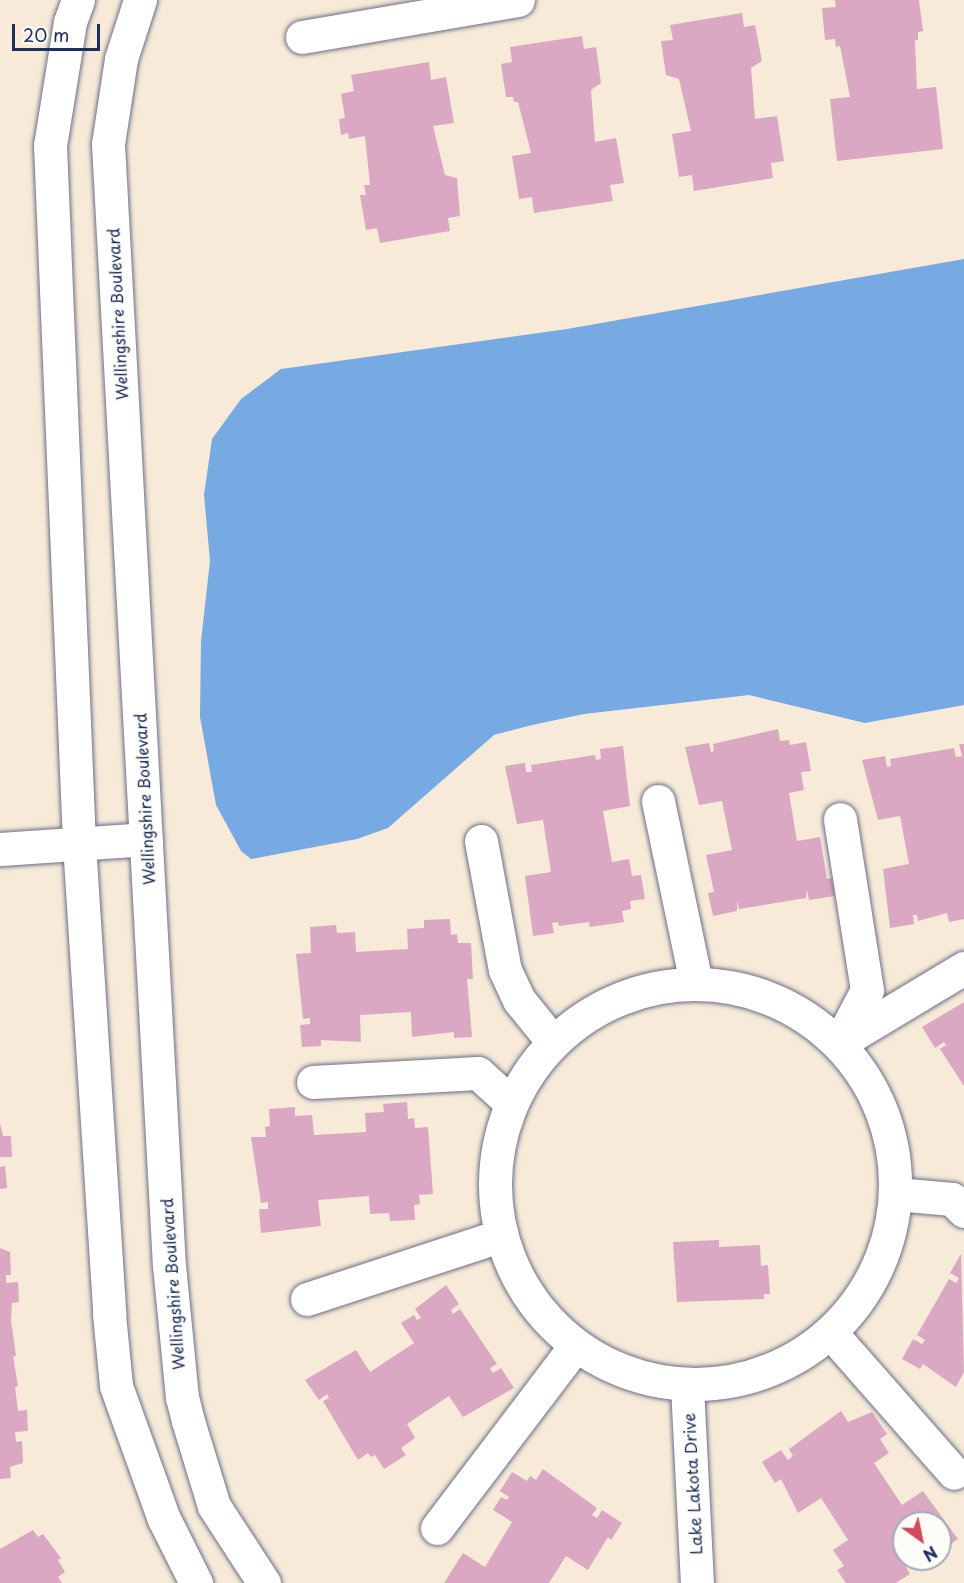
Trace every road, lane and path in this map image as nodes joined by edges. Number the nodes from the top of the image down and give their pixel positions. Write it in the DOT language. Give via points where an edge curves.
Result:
graph roads {
  1 [pos="78,0"];
  2 [pos="140,0"];
  3 [pos="518,0"];
  4 [pos="302,37"];
  5 [pos="658,801"];
  6 [pos="840,819"];
  7 [pos="146,839"];
  8 [pos="481,841"];
  9 [pos="79,844"];
  10 [pos="0,849"];
  11 [pos="964,968"];
  12 [pos="696,983"];
  13 [pos="553,1042"];
  14 [pos="839,1043"];
  15 [pos="313,1082"];
  16 [pos="511,1103"];
  17 [pos="896,1194"];
  18 [pos="960,1200"];
  19 [pos="500,1236"];
  20 [pos="307,1299"];
  21 [pos="831,1333"];
  22 [pos="575,1346"];
  23 [pos="687,1386"];
  24 [pos="954,1473"];
  25 [pos="437,1528"];
  26 [pos="196,1583"];
  27 [pos="264,1583"];
  28 [pos="697,1583"];
  1 -- 9 [label="street" via="70,22 50,145"];
  2 -- 7 [label="street, Wellingshire Boulevard" via="121,59 108,144"];
  3 -- 4 [label="street"];
  5 -- 12 [label="street"];
  6 -- 14 [label="street" via="867,990"];
  7 -- 9 [label="street"];
  7 -- 27 [label="street, Wellingshire Boulevard" via="169,1265 182,1396 214,1506"];
  8 -- 13 [label="street" via="505,970 519,1000"];
  9 -- 10 [label="street"];
  9 -- 26 [label="street" via="116,1386 164,1519"];
  11 -- 14 [label="street"];
  12 -- 13 [label="street" via="644,990 595,1010"];
  12 -- 14 [label="street" via="749,990 798,1010"];
  13 -- 16 [label="street" via="529,1071"];
  14 -- 17 [label="street" via="872,1088 892,1139"];
  15 -- 16 [label="street" via="478,1073"];
  16 -- 19 [label="street" via="497,1146 494,1191"];
  17 -- 18 [label="street"];
  17 -- 21 [label="street" via="887,1245 869,1283"];
  19 -- 20 [label="street"];
  19 -- 22 [label="street" via="516,1278 542,1316"];
  21 -- 23 [label="street" via="778,1366 739,1381"];
  21 -- 24 [label="street"];
  22 -- 23 [label="street" via="609,1367 647,1380"];
  22 -- 25 [label="street"];
  23 -- 28 [label="street, Lake Lakota Drive"];
}
